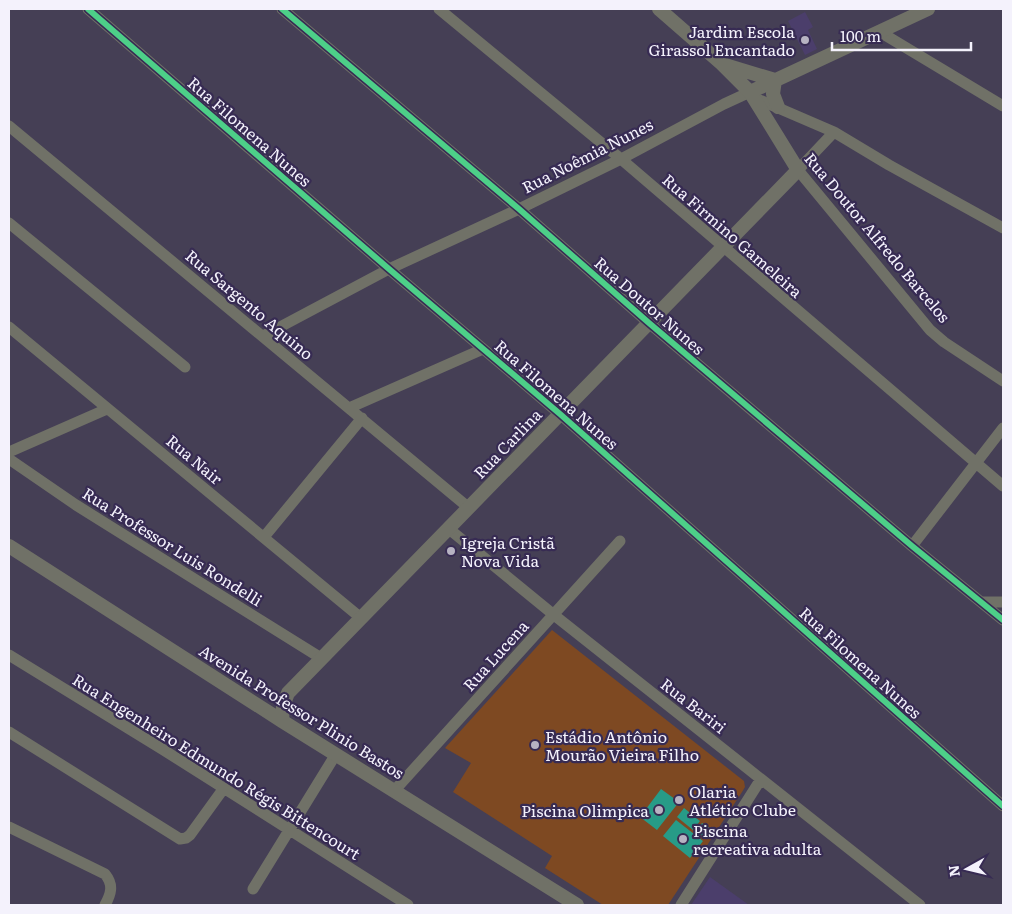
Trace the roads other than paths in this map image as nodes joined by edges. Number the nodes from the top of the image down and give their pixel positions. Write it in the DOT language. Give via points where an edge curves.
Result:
graph roads {
  1 [pos="88,9"];
  2 [pos="282,9"];
  3 [pos="439,9"];
  4 [pos="659,9"];
  5 [pos="928,9"];
  6 [pos="880,32"];
  7 [pos="722,64"];
  8 [pos="775,80"];
  9 [pos="752,95"];
  10 [pos="1003,106"];
  11 [pos="778,107"];
  12 [pos="9,126"];
  13 [pos="834,132"];
  14 [pos="621,159"];
  15 [pos="798,170"];
  16 [pos="519,209"];
  17 [pos="9,223"];
  18 [pos="1003,228"];
  19 [pos="721,247"];
  20 [pos="389,269"];
  21 [pos="649,323"];
  22 [pos="9,327"];
  23 [pos="263,336"];
  24 [pos="483,349"];
  25 [pos="185,367"];
  26 [pos="1003,381"];
  27 [pos="107,408"];
  28 [pos="349,408"];
  29 [pos="560,414"];
  30 [pos="362,418"];
  31 [pos="1003,428"];
  32 [pos="9,452"];
  33 [pos="9,459"];
  34 [pos="976,464"];
  35 [pos="1003,486"];
  36 [pos="469,508"];
  37 [pos="449,529"];
  38 [pos="264,538"];
  39 [pos="620,541"];
  40 [pos="9,546"];
  41 [pos="912,546"];
  42 [pos="982,602"];
  43 [pos="1003,602"];
  44 [pos="554,615"];
  45 [pos="361,618"];
  46 [pos="1003,620"];
  47 [pos="321,658"];
  48 [pos="11,661"];
  49 [pos="282,721"];
  50 [pos="9,732"];
  51 [pos="336,754"];
  52 [pos="762,779"];
  53 [pos="224,788"];
  54 [pos="394,791"];
  55 [pos="1003,806"];
  56 [pos="9,827"];
  57 [pos="290,830"];
  58 [pos="253,889"];
  59 [pos="105,905"];
  60 [pos="408,905"];
  61 [pos="577,905"];
  62 [pos="681,905"];
  63 [pos="920,905"];
  1 -- 20 [label="street, Rua Filomena Nunes"];
  2 -- 16 [label="street, Rua Doutor Nunes"];
  3 -- 14 [label="street, Rua Firmino Gameleira"];
  4 -- 7 [label="street, Rua Doutor Alfredo Barcelos"];
  5 -- 6 [label="street, Rua Noêmia Nunes"];
  6 -- 8 [label="street, Rua Noêmia Nunes"];
  6 -- 10 [label="street"];
  7 -- 8 [label="street"];
  7 -- 9 [label="street, Rua Doutor Alfredo Barcelos"];
  8 -- 9 [label="street, Rua Noêmia Nunes"];
  8 -- 11 [label="street" via="773,94"];
  9 -- 11 [label="street"];
  9 -- 14 [label="street, Rua Noêmia Nunes" via="724,104"];
  9 -- 15 [label="street, Rua Doutor Alfredo Barcelos"];
  11 -- 13 [label="street"];
  12 -- 23 [label="street, Rua Sargento Aquino"];
  13 -- 15 [label="street, Rua Carlina"];
  13 -- 18 [label="street"];
  14 -- 16 [label="street, Rua Noêmia Nunes"];
  14 -- 19 [label="street, Rua Firmino Gameleira"];
  15 -- 19 [label="street, Rua Carlina"];
  15 -- 26 [label="street, Rua Doutor Alfredo Barcelos" via="930,330"];
  16 -- 20 [label="street, Rua Noêmia Nunes"];
  16 -- 21 [label="street, Rua Doutor Nunes"];
  17 -- 25 [label="street"];
  19 -- 21 [label="street, Rua Carlina"];
  19 -- 34 [label="street, Rua Firmino Gameleira"];
  20 -- 23 [label="street, Rua Noêmia Nunes"];
  20 -- 24 [label="street, Rua Filomena Nunes"];
  21 -- 29 [label="street, Rua Carlina"];
  21 -- 41 [label="street, Rua Doutor Nunes"];
  22 -- 27 [label="street, Rua Nair"];
  23 -- 28 [label="street, Rua Sargento Aquino"];
  24 -- 28 [label="street"];
  24 -- 29 [label="street, Rua Filomena Nunes"];
  27 -- 32 [label="street"];
  27 -- 38 [label="street, Rua Nair"];
  28 -- 30 [label="street, Rua Sargento Aquino"];
  29 -- 36 [label="street, Rua Carlina"];
  29 -- 55 [label="street, Rua Filomena Nunes"];
  30 -- 36 [label="street, Rua Sargento Aquino"];
  30 -- 38 [label="street"];
  31 -- 34 [label="street"];
  33 -- 47 [label="street, Rua Professor Luis Rondelli" via="84,510"];
  34 -- 35 [label="street, Rua Firmino Gameleira"];
  34 -- 41 [label="street"];
  36 -- 37 [label="street, Rua Carlina"];
  37 -- 44 [label="street, Rua Bariri"];
  37 -- 45 [label="street, Rua Carlina"];
  38 -- 45 [label="street, Rua Nair"];
  39 -- 44 [label="street, Rua Lucena"];
  40 -- 49 [label="street, Avenida Professor Plinio Bastos"];
  41 -- 42 [label="street, Rua Doutor Nunes"];
  42 -- 43 [label="street"];
  42 -- 46 [label="street, Rua Doutor Nunes"];
  44 -- 52 [label="street, Rua Bariri"];
  44 -- 54 [label="street, Rua Lucena"];
  45 -- 47 [label="street, Rua Carlina"];
  47 -- 49 [label="street, Rua Carlina" via="288,693"];
  48 -- 53 [label="street, Rua Engenheiro Edmundo Régis Bittencourt"];
  49 -- 51 [label="street, Avenida Professor Plinio Bastos"];
  50 -- 53 [label="street" via="180,839 190,835"];
  51 -- 54 [label="street, Avenida Professor Plinio Bastos"];
  51 -- 57 [label="street"];
  52 -- 62 [label="street"];
  52 -- 63 [label="street, Rua Bariri"];
  53 -- 57 [label="street, Rua Engenheiro Edmundo Régis Bittencourt"];
  54 -- 61 [label="street, Avenida Professor Plinio Bastos"];
  56 -- 59 [label="street" via="105,874 111,887"];
  57 -- 58 [label="street"];
  57 -- 60 [label="street, Rua Engenheiro Edmundo Régis Bittencourt"];
}
